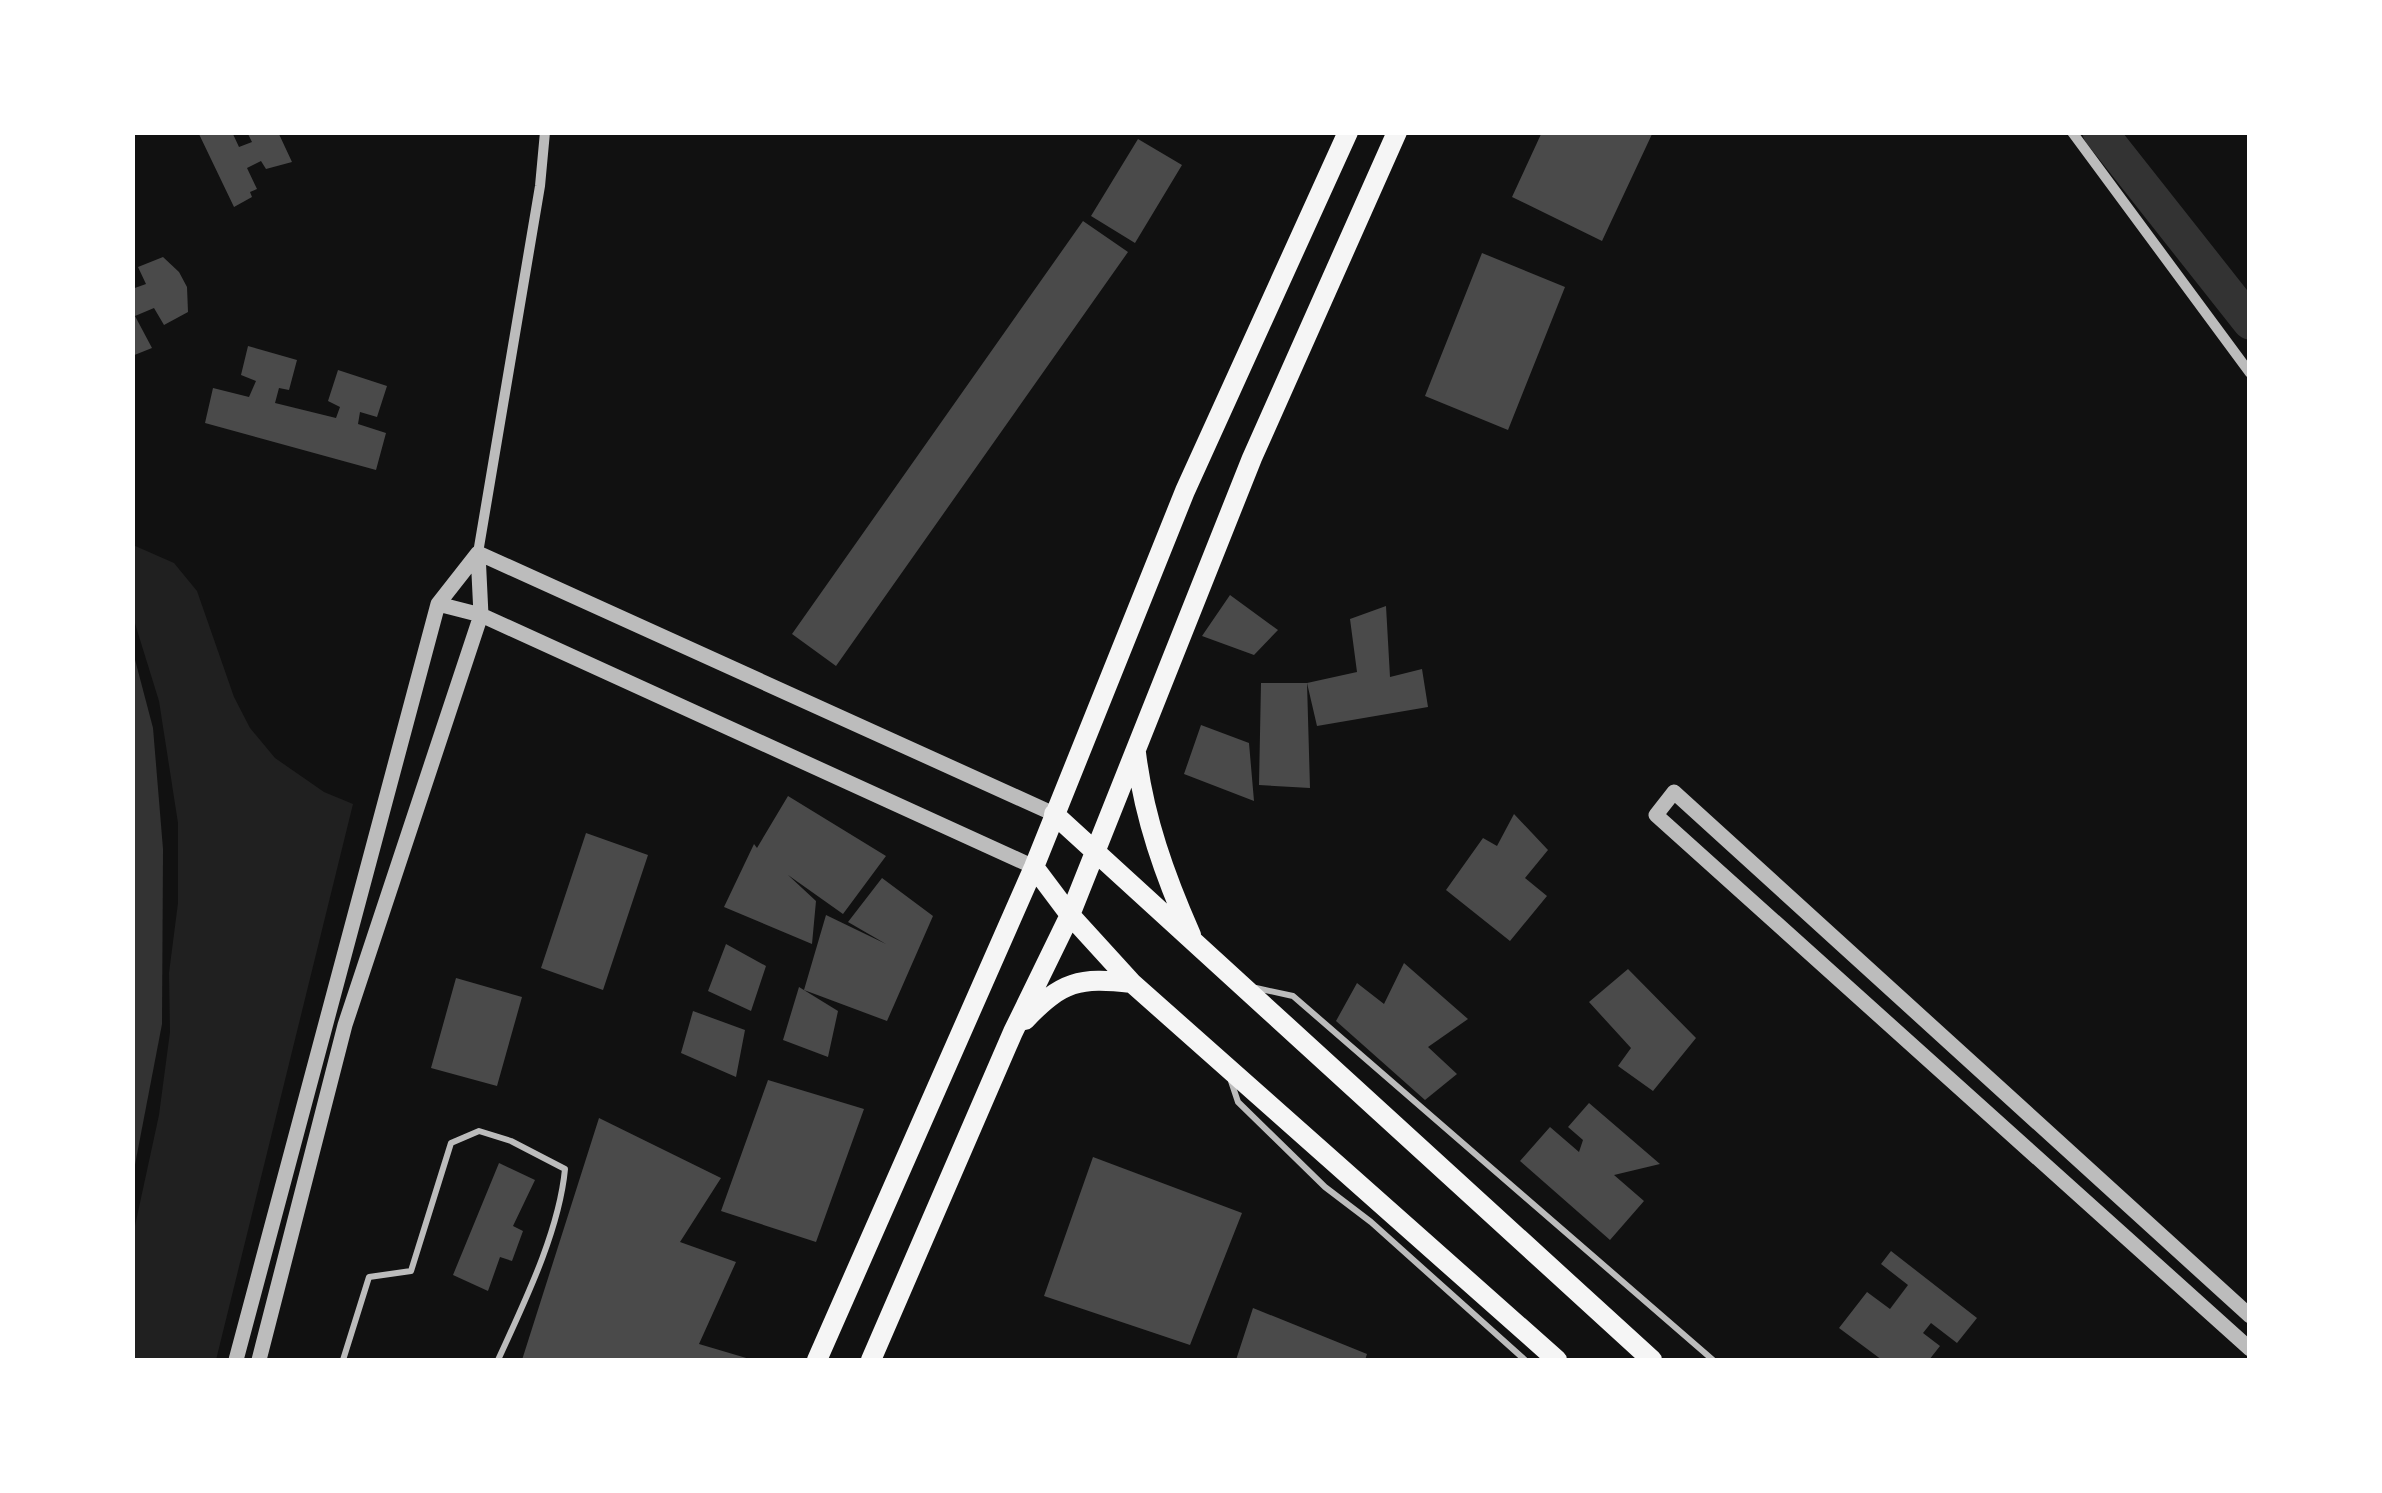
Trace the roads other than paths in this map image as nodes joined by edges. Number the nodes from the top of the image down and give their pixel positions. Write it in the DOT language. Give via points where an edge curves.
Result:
graph roads {
  1 [pos="545,132"];
  2 [pos="1348,132"];
  3 [pos="1396,132"];
  4 [pos="2072,132"];
  5 [pos="2250,373"];
  6 [pos="478,553"];
  7 [pos="438,604"];
  8 [pos="482,616"];
  9 [pos="1135,748"];
  10 [pos="1054,814"];
  11 [pos="1094,851"];
  12 [pos="1034,867"];
  13 [pos="1070,915"];
  14 [pos="1193,942"];
  15 [pos="1132,982"];
  16 [pos="1240,984"];
  17 [pos="1013,1032"];
  18 [pos="1225,1066"];
  19 [pos="2250,1316"];
  20 [pos="2250,1348"];
  21 [pos="236,1360"];
  22 [pos="259,1360"];
  23 [pos="343,1360"];
  24 [pos="498,1360"];
  25 [pos="817,1360"];
  26 [pos="871,1360"];
  27 [pos="1525,1360"];
  28 [pos="1557,1360"];
  29 [pos="1652,1360"];
  30 [pos="1713,1360"];
  1 -- 6 [label="street"];
  2 -- 10 [label="main road" via="1185,490"];
  3 -- 9 [label="main road" via="1252,458"];
  4 -- 5 [label="street"];
  6 -- 7 [label="street"];
  6 -- 8 [label="street"];
  6 -- 10 [label="street"];
  7 -- 8 [label="street"];
  7 -- 21 [label="street"];
  8 -- 12 [label="street"];
  8 -- 22 [label="street" via="345,1025"];
  9 -- 11 [label="main road"];
  9 -- 14 [label="main road" via="1164,874"];
  10 -- 11 [label="main road"];
  10 -- 12 [label="main road"];
  11 -- 13 [label="main road"];
  11 -- 14 [label="main road"];
  12 -- 13 [label="main road"];
  12 -- 25 [label="main road"];
  13 -- 15 [label="main road"];
  13 -- 17 [label="main road"];
  14 -- 16 [label="main road"];
  15 -- 17 [label="main road" via="1089,978 1050,994"];
  15 -- 18 [label="main road"];
  16 -- 29 [label="main road"];
  16 -- 30 [label="lane" via="1293,996"];
  17 -- 26 [label="main road"];
  18 -- 27 [label="lane" via="1238,1102 1325,1187"];
  18 -- 28 [label="main road"];
  19 -- 20 [label="street" via="1674,792 1656,816"];
  23 -- 24 [label="lane" via="369,1277 411,1271 451,1143 479,1131 565,1169 560,1203"];
}
